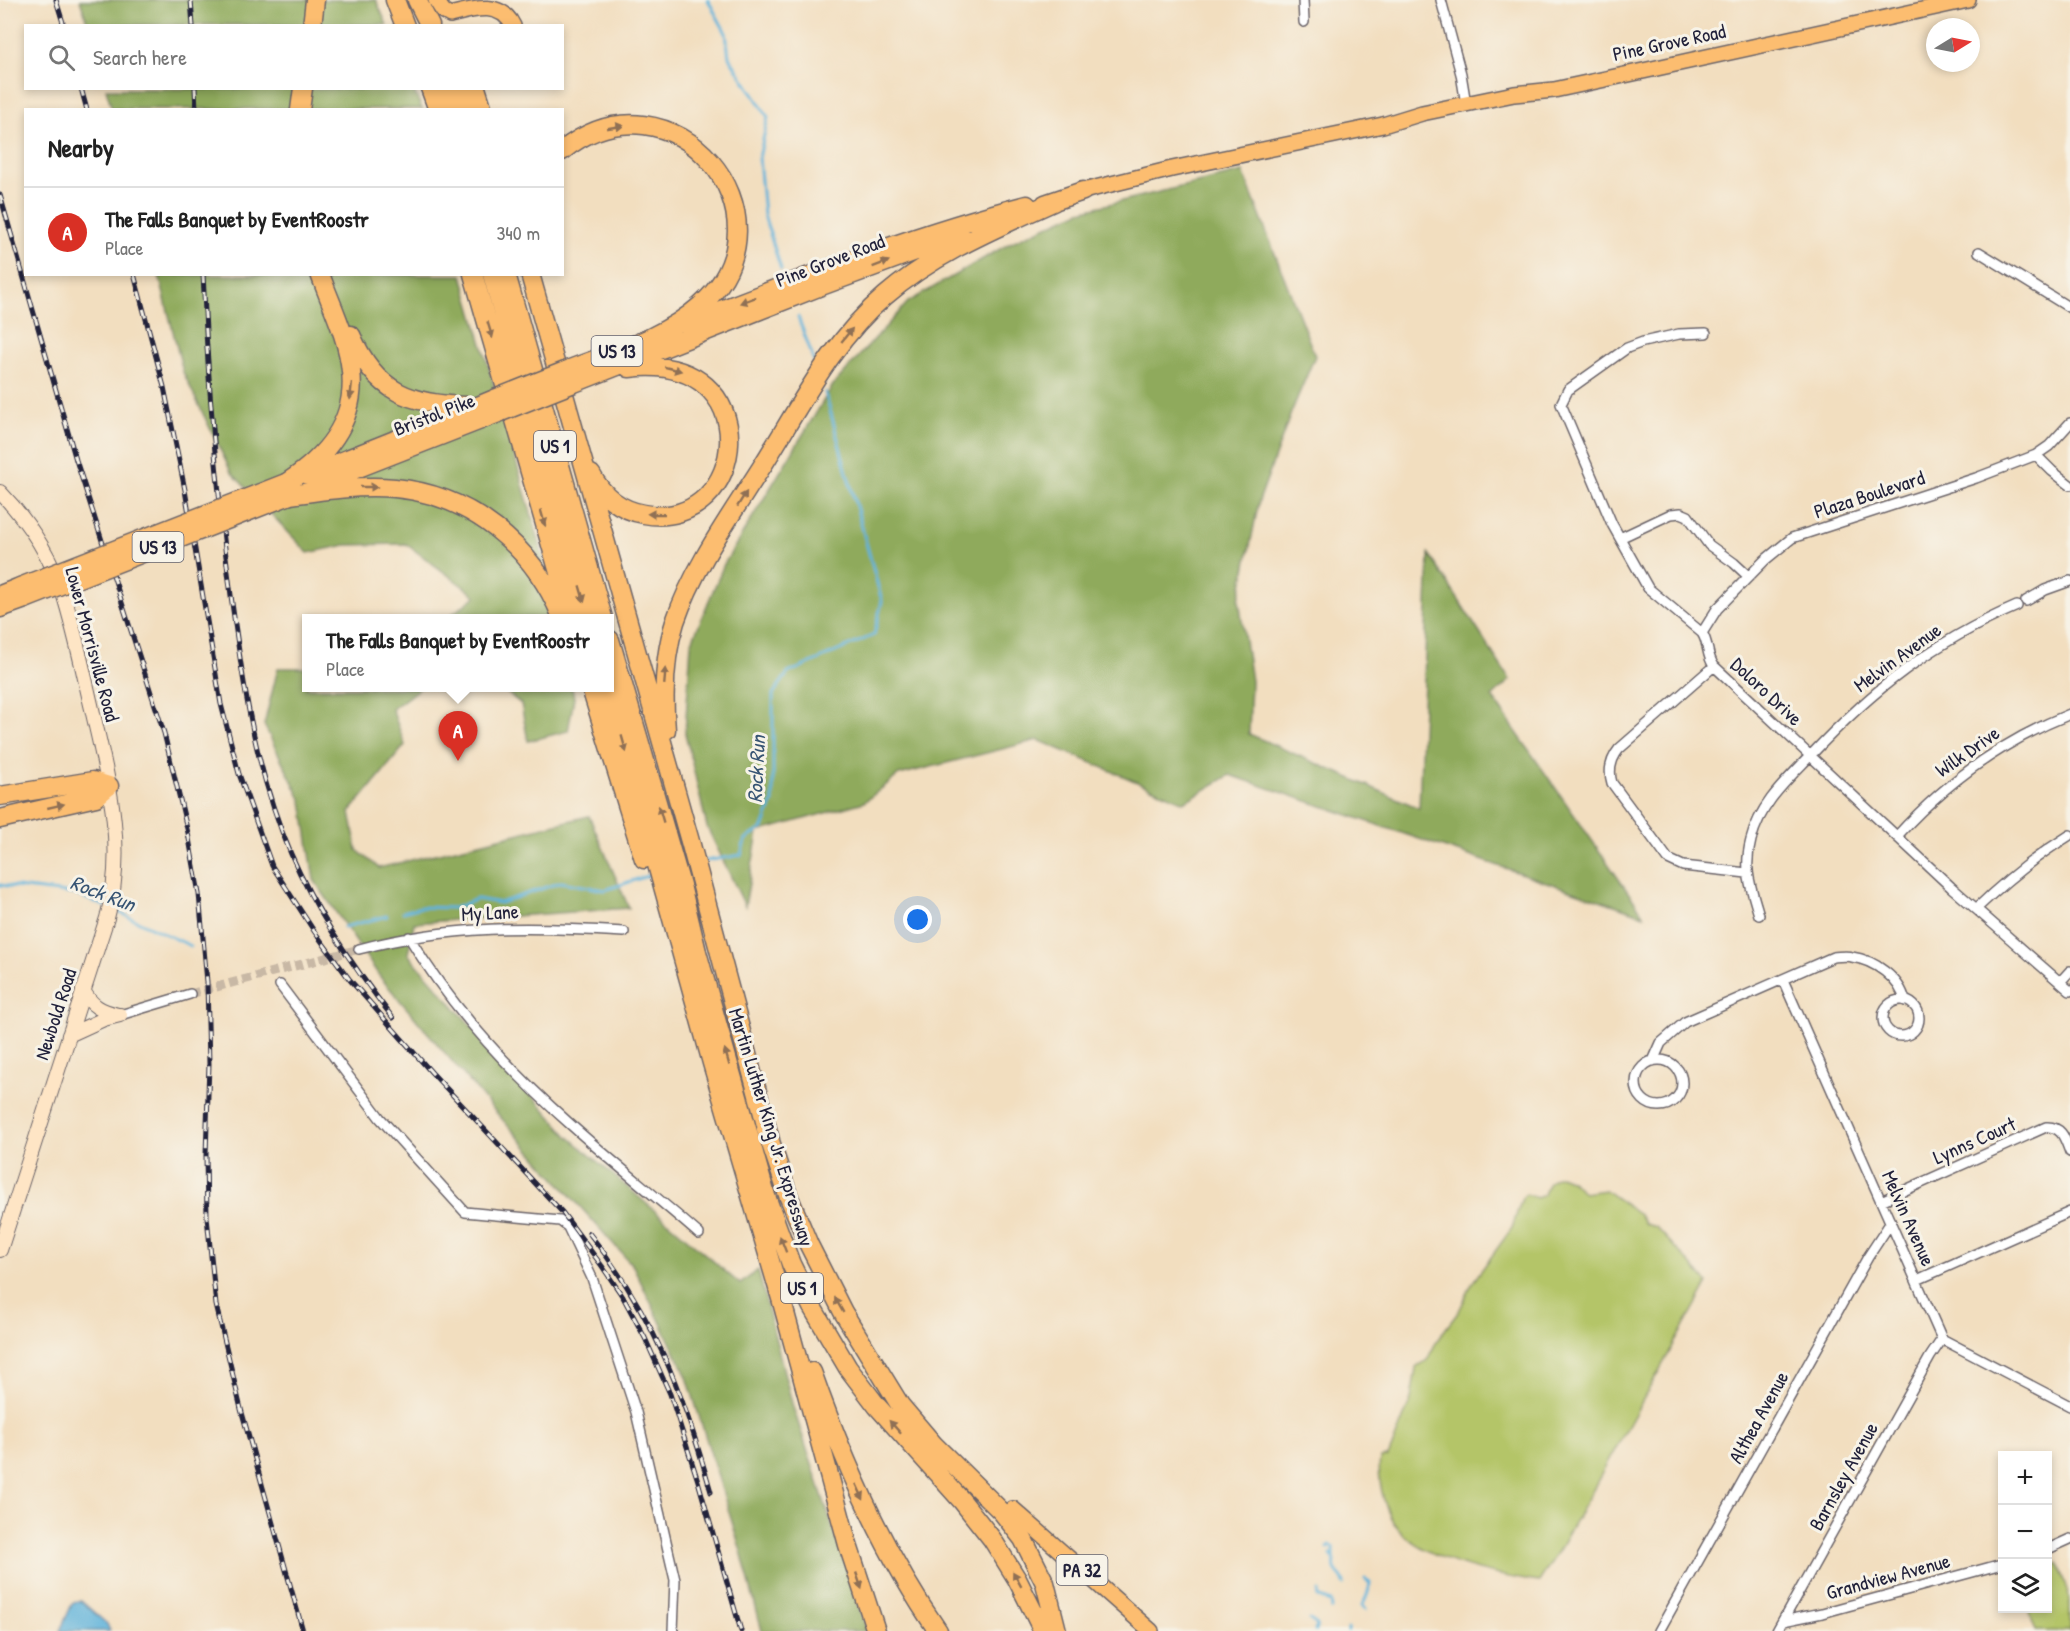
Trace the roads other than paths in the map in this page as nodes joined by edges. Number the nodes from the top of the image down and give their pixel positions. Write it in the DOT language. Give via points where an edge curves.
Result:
graph roads {
  1 [pos="315,0"];
  2 [pos="394,0"];
  3 [pos="409,0"];
  4 [pos="417,0"];
  5 [pos="436,0"];
  6 [pos="1303,0"];
  7 [pos="1441,0"];
  8 [pos="1968,0"];
  9 [pos="450,13"];
  10 [pos="1304,22"];
  11 [pos="312,24"];
  12 [pos="404,24"];
  13 [pos="419,24"];
  14 [pos="429,24"];
  15 [pos="512,24"];
  16 [pos="303,90"];
  17 [pos="431,90"];
  18 [pos="446,90"];
  19 [pos="460,90"];
  20 [pos="477,90"];
  21 [pos="1554,90"];
  22 [pos="1466,104"];
  23 [pos="300,108"];
  24 [pos="437,108"];
  25 [pos="451,108"];
  26 [pos="466,108"];
  27 [pos="482,108"];
  28 [pos="1383,125"];
  29 [pos="564,150"];
  30 [pos="1083,191"];
  31 [pos="1055,201"];
  32 [pos="1979,252"];
  33 [pos="321,276"];
  34 [pos="330,276"];
  35 [pos="474,276"];
  36 [pos="493,276"];
  37 [pos="507,276"];
  38 [pos="532,277"];
  39 [pos="2070,308"];
  40 [pos="663,332"];
  41 [pos="1706,333"];
  42 [pos="595,375"];
  43 [pos="572,376"];
  44 [pos="499,405"];
  45 [pos="475,406"];
  46 [pos="2070,423"];
  47 [pos="581,453"];
  48 [pos="2036,455"];
  49 [pos="2070,485"];
  50 [pos="288,489"];
  51 [pos="0,492"];
  52 [pos="1620,538"];
  53 [pos="1748,576"];
  54 [pos="2070,581"];
  55 [pos="22,593"];
  56 [pos="0,595"];
  57 [pos="0,608"];
  58 [pos="560,614"];
  59 [pos="571,614"];
  60 [pos="588,614"];
  61 [pos="602,614"];
  62 [pos="1702,633"];
  63 [pos="614,660"];
  64 [pos="1714,666"];
  65 [pos="592,692"];
  66 [pos="610,692"];
  67 [pos="2070,714"];
  68 [pos="1810,755"];
  69 [pos="109,786"];
  70 [pos="0,796"];
  71 [pos="676,797"];
  72 [pos="0,819"];
  73 [pos="2070,835"];
  74 [pos="1897,836"];
  75 [pos="662,849"];
  76 [pos="1747,873"];
  77 [pos="678,886"];
  78 [pos="1976,909"];
  79 [pos="1759,915"];
  80 [pos="624,932"];
  81 [pos="409,937"];
  82 [pos="360,949"];
  83 [pos="2070,971"];
  84 [pos="1783,980"];
  85 [pos="2060,982"];
  86 [pos="280,985"];
  87 [pos="83,990"];
  88 [pos="2070,992"];
  89 [pos="190,994"];
  90 [pos="1905,1001"];
  91 [pos="120,1015"];
  92 [pos="69,1035"];
  93 [pos="1653,1061"];
  94 [pos="2070,1152"];
  95 [pos="1881,1201"];
  96 [pos="2070,1212"];
  97 [pos="1891,1222"];
  98 [pos="699,1234"];
  99 [pos="0,1250"];
  100 [pos="1917,1280"];
  101 [pos="782,1302"];
  102 [pos="1942,1339"];
  103 [pos="869,1355"];
  104 [pos="2070,1406"];
  105 [pos="1013,1509"];
  106 [pos="2070,1539"];
  107 [pos="848,1545"];
  108 [pos="2052,1547"];
  109 [pos="1998,1565"];
  110 [pos="1783,1621"];
  111 [pos="673,1631"];
  112 [pos="876,1631"];
  113 [pos="938,1631"];
  114 [pos="1043,1631"];
  115 [pos="1057,1631"];
  116 [pos="1151,1631"];
  117 [pos="1659,1631"];
  118 [pos="1777,1631"];
  1 -- 11 [label="highway"];
  2 -- 12 [label="highway"];
  3 -- 13 [label="highway"];
  4 -- 14 [label="highway"];
  5 -- 9 [label="main road" via="443,11"];
  6 -- 10 [label="street"];
  7 -- 22 [label="street"];
  8 -- 21 [label="main road, Pine Grove Road"];
  9 -- 15 [label="main road" via="494,8"];
  16 -- 23 [label="highway"];
  17 -- 24 [label="highway"];
  18 -- 25 [label="highway"];
  19 -- 26 [label="highway"];
  20 -- 27 [label="highway"];
  21 -- 22 [label="main road, Pine Grove Road"];
  21 -- 28 [label="main road, Pine Grove Road" via="1516,102"];
  22 -- 28 [label="main road, Pine Grove Road"];
  28 -- 30 [label="main road, Pine Grove Road"];
  29 -- 40 [label="highway, one-way" via="602,129 648,126 693,144 711,160 725,181 736,222 729,268 700,306"];
  30 -- 31 [label="highway, Pine Grove Road"];
  30 -- 40 [label="highway, Pine Grove Road, one-way" via="899,243"];
  42 -- 31 [label="highway, Pine Grove Road, one-way" via="821,286"];
  71 -- 31 [label="highway, one-way" via="664,699 674,625 701,564 834,352 869,310 918,271 956,248"];
  32 -- 39 [label="street"];
  33 -- 50 [label="highway, one-way" via="350,361 350,402 338,433 324,453"];
  34 -- 45 [label="highway" via="356,346 385,384 429,404"];
  35 -- 59 [label="highway, one-way"];
  36 -- 60 [label="highway, US 1, one-way"];
  37 -- 61 [label="highway, US 1"];
  38 -- 47 [label="highway"];
  40 -- 43 [label="highway, US 13"];
  41 -- 52 [label="street" via="1679,334 1627,348 1568,390 1561,404"];
  42 -- 43 [label="highway, Bristol Pike / US 13"];
  42 -- 47 [label="highway, one-way" via="654,366 677,369 696,378 722,407 729,451 720,479 709,494 683,510 655,515 628,510 613,501 599,487"];
  43 -- 44 [label="highway, Bristol Pike / US 13, bridge"];
  44 -- 45 [label="highway, US 13"];
  44 -- 50 [label="highway, Bristol Pike / US 13"];
  45 -- 50 [label="highway, US 13"];
  46 -- 48 [label="street, Plaza Boulevard"];
  47 -- 71 [label="highway"];
  48 -- 49 [label="street"];
  48 -- 53 [label="street, Plaza Boulevard" via="1792,538"];
  50 -- 55 [label="highway, US 13, bridge"];
  50 -- 58 [label="highway, one-way" via="394,488 456,504 484,519 521,550 541,575"];
  51 -- 69 [label="main road, Lower Morrisville Road" via="35,535 60,582"];
  52 -- 53 [label="street" via="1681,513 1688,516 1708,545"];
  52 -- 62 [label="street" via="1648,588"];
  53 -- 62 [label="street, Plaza Boulevard" via="1717,609"];
  54 -- 68 [label="street, Melvin Avenue" via="1975,624 1903,670"];
  55 -- 56 [label="highway, US 13"];
  55 -- 57 [label="highway, US 13"];
  62 -- 64 [label="street, Doloro Drive"];
  75 -- 63 [label="highway, one-way"];
  64 -- 68 [label="street, Doloro Drive"];
  64 -- 76 [label="street" via="1619,748 1612,759 1611,778 1668,859 1683,866"];
  65 -- 75 [label="highway"];
  66 -- 75 [label="highway, one-way"];
  67 -- 74 [label="street, Wilk Drive" via="2026,733 1971,767 1932,799"];
  68 -- 74 [label="street, Doloro Drive"];
  68 -- 76 [label="street, Melvin Avenue" via="1763,810 1751,840"];
  69 -- 70 [label="highway" via="93,781"];
  72 -- 69 [label="highway, one-way" via="96,796"];
  69 -- 87 [label="main road, Newbold Road" via="117,849 113,899"];
  71 -- 77 [label="highway" via="691,845"];
  73 -- 78 [label="street" via="2016,873"];
  74 -- 78 [label="street, Doloro Drive"];
  75 -- 77 [label="highway"];
  75 -- 77 [label="highway" via="686,873"];
  76 -- 79 [label="street"];
  77 -- 101 [label="highway, Martin Luther King Jr. Expressway / US 1" via="712,1063"];
  103 -- 77 [label="highway, one-way" via="815,1259 789,1195 705,946"];
  77 -- 107 [label="highway" via="792,1377"];
  114 -- 77 [label="highway, Martin Luther King Jr. Expressway / US 1, one-way" via="992,1539 863,1388 835,1348 801,1286 766,1196"];
  78 -- 85 [label="street, Doloro Drive"];
  80 -- 81 [label="street, My Lane" via="504,928"];
  81 -- 82 [label="street, My Lane"];
  81 -- 98 [label="street" via="476,1028 513,1070 570,1125"];
  83 -- 85 [label="street"];
  84 -- 90 [label="street" via="1833,957 1850,956 1879,967 1900,987"];
  84 -- 93 [label="street" via="1685,1022 1661,1043"];
  84 -- 95 [label="street, Melvin Avenue"];
  85 -- 88 [label="street, Doloro Drive"];
  86 -- 111 [label="street" via="380,1118 465,1212 560,1221 568,1227 592,1278 636,1412 675,1580"];
  87 -- 91 [label="main road" via="97,1009"];
  87 -- 92 [label="main road, Newbold Road"];
  89 -- 91 [label="street"];
  90 -- 90 [label="street" via="1918,1010 1919,1021 1914,1032 1898,1036 1887,1029 1883,1017 1890,1004"];
  91 -- 92 [label="main road"];
  92 -- 99 [label="main road, Newbold Road"];
  93 -- 93 [label="street" via="1674,1065 1682,1077 1680,1093 1669,1105 1650,1105 1638,1094 1638,1072"];
  94 -- 95 [label="street, Lynns Court" via="2062,1133 2046,1127"];
  95 -- 97 [label="street, Melvin Avenue"];
  96 -- 100 [label="street"];
  97 -- 100 [label="street, Melvin Avenue"];
  97 -- 117 [label="street, Althea Avenue"];
  100 -- 102 [label="street, Melvin Avenue"];
  101 -- 107 [label="highway, Martin Luther King Jr. Expressway / US 1"];
  101 -- 113 [label="highway, one-way" via="868,1510"];
  102 -- 104 [label="street"];
  102 -- 110 [label="street, Barnsley Avenue"];
  103 -- 105 [label="highway" via="940,1439"];
  103 -- 115 [label="highway" via="918,1427 1002,1512 1023,1539 1045,1583"];
  105 -- 116 [label="main road, PA 32"];
  106 -- 108 [label="street"];
  107 -- 112 [label="highway, Martin Luther King Jr. Expressway / US 1, one-way"];
  109 -- 110 [label="street, Grandview Avenue"];
  110 -- 118 [label="street, Barnsley Avenue"];
}
